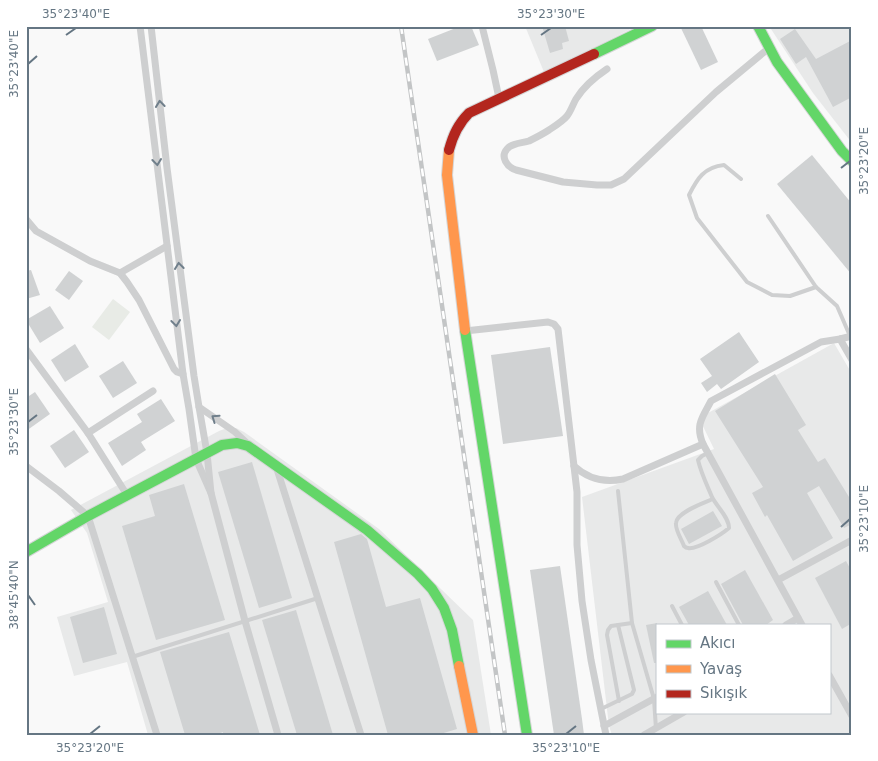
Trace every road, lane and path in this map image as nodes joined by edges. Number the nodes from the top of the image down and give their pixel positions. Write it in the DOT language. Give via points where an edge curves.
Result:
graph roads {
  1 [pos="140,26"];
  2 [pos="151,26"];
  3 [pos="482,26"];
  4 [pos="652,26"];
  5 [pos="758,26"];
  6 [pos="769,48"];
  7 [pos="607,69"];
  8 [pos="499,98"];
  9 [pos="852,161"];
  10 [pos="741,179"];
  11 [pos="768,216"];
  12 [pos="26,219"];
  13 [pos="167,246"];
  14 [pos="120,273"];
  15 [pos="816,287"];
  16 [pos="465,331"];
  17 [pos="851,336"];
  18 [pos="840,339"];
  19 [pos="26,348"];
  20 [pos="852,360"];
  21 [pos="183,374"];
  22 [pos="153,391"];
  23 [pos="199,407"];
  24 [pos="88,433"];
  25 [pos="703,444"];
  26 [pos="253,449"];
  27 [pos="207,453"];
  28 [pos="708,453"];
  29 [pos="196,459"];
  30 [pos="276,465"];
  31 [pos="26,466"];
  32 [pos="574,466"];
  33 [pos="618,491"];
  34 [pos="211,493"];
  35 [pos="128,495"];
  36 [pos="713,499"];
  37 [pos="88,516"];
  38 [pos="852,540"];
  39 [pos="26,552"];
  40 [pos="778,580"];
  41 [pos="716,582"];
  42 [pos="318,598"];
  43 [pos="672,606"];
  44 [pos="245,621"];
  45 [pos="800,621"];
  46 [pos="632,622"];
  47 [pos="681,624"];
  48 [pos="738,624"];
  49 [pos="618,625"];
  50 [pos="132,657"];
  51 [pos="830,677"];
  52 [pos="655,698"];
  53 [pos="620,700"];
  54 [pos="601,709"];
  55 [pos="656,714"];
  56 [pos="681,714"];
  57 [pos="852,716"];
  58 [pos="604,726"];
  59 [pos="658,732"];
  60 [pos="157,735"];
  61 [pos="278,735"];
  62 [pos="362,735"];
  63 [pos="473,735"];
  64 [pos="527,735"];
  65 [pos="606,735"];
  66 [pos="644,735"];
  1 -- 13 [label="street, one-way"];
  23 -- 2 [label="street, one-way"];
  3 -- 8 [label="street"];
  4 -- 8 [label="street"];
  5 -- 6 [label="street"];
  6 -- 7 [label="street" via="620,181 606,186 572,183 510,167 504,156 508,147 548,132 568,115 594,78"];
  6 -- 9 [label="street"];
  8 -- 16 [label="street" via="469,112 459,123 448,156 447,175"];
  10 -- 15 [label="lane" via="724,165 713,166 696,181 689,195 697,218 747,282 772,295 781,296"];
  11 -- 15 [label="lane"];
  12 -- 14 [label="street" via="44,236"];
  13 -- 14 [label="street"];
  13 -- 21 [label="street, one-way"];
  14 -- 21 [label="street" via="139,300 174,369"];
  15 -- 17 [label="lane" via="837,306"];
  16 -- 32 [label="street" via="548,322 556,326"];
  16 -- 64 [label="street"];
  17 -- 18 [label="street"];
  18 -- 20 [label="street"];
  18 -- 25 [label="street" via="821,342 711,401 700,425"];
  19 -- 24 [label="street"];
  21 -- 29 [label="street"];
  22 -- 24 [label="street"];
  26 -- 23 [label="street, one-way"];
  23 -- 27 [label="street"];
  24 -- 35 [label="street"];
  25 -- 28 [label="street"];
  25 -- 32 [label="street" via="623,479 591,477"];
  26 -- 27 [label="street" via="232,443"];
  26 -- 30 [label="street"];
  27 -- 29 [label="street"];
  27 -- 34 [label="street"];
  28 -- 36 [label="lane" via="698,460"];
  28 -- 40 [label="street"];
  29 -- 34 [label="street"];
  29 -- 35 [label="street"];
  30 -- 42 [label="street"];
  30 -- 63 [label="street" via="367,530 432,589 452,630"];
  31 -- 37 [label="street"];
  32 -- 54 [label="street" via="582,601"];
  33 -- 46 [label="lane"];
  34 -- 44 [label="street"];
  35 -- 37 [label="street"];
  36 -- 36 [label="lane" via="729,522 729,528 696,547 684,546 675,524 677,519"];
  37 -- 39 [label="street"];
  37 -- 50 [label="street"];
  38 -- 40 [label="street"];
  40 -- 45 [label="street"];
  41 -- 48 [label="lane"];
  42 -- 44 [label="lane"];
  42 -- 62 [label="street"];
  43 -- 47 [label="lane"];
  44 -- 50 [label="lane"];
  44 -- 61 [label="street"];
  46 -- 49 [label="lane"];
  46 -- 52 [label="lane"];
  49 -- 53 [label="lane" via="611,626 607,635"];
  49 -- 53 [label="lane" via="634,690"];
  50 -- 60 [label="street"];
  51 -- 57 [label="street"];
  52 -- 58 [label="street"];
  53 -- 54 [label="lane"];
  54 -- 58 [label="street"];
  55 -- 59 [label="lane"];
  56 -- 59 [label="street"];
  58 -- 65 [label="street"];
  59 -- 66 [label="street"];
}
